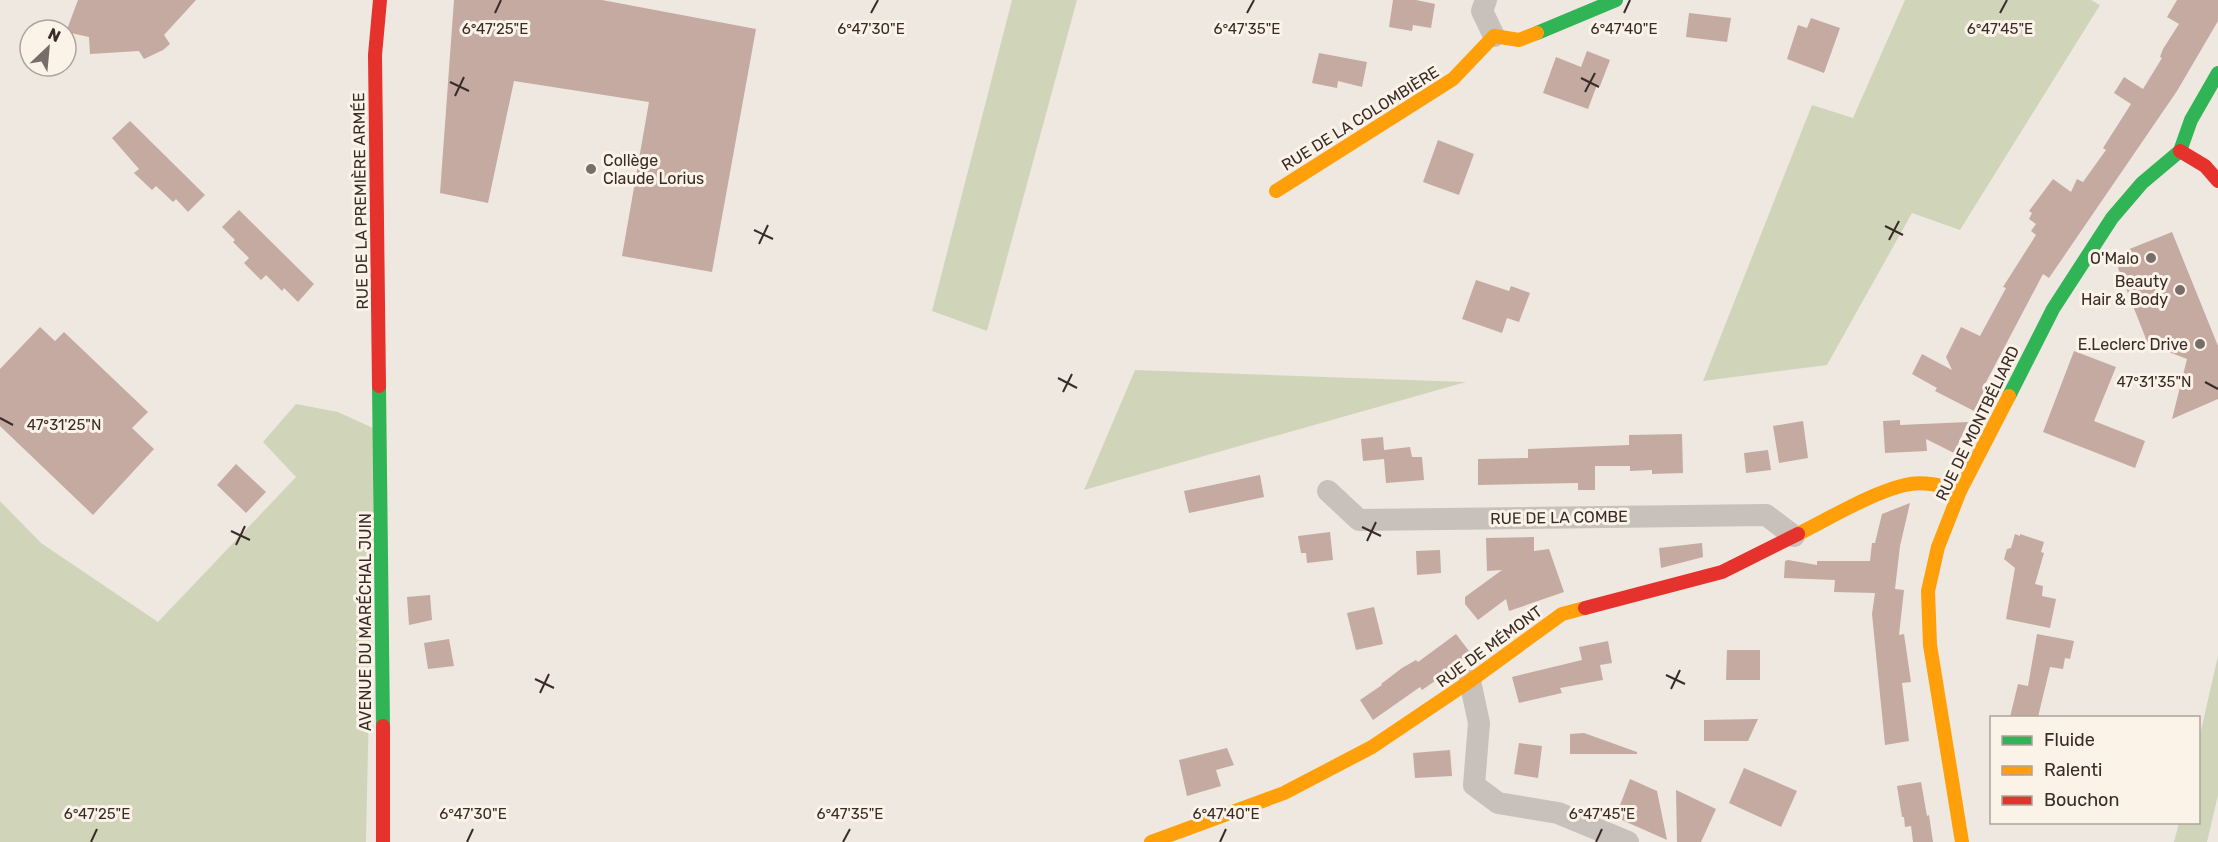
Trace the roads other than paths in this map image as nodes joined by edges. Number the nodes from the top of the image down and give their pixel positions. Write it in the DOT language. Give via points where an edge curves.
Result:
graph roads {
  1 [pos="380,0"];
  2 [pos="1485,0"];
  3 [pos="1616,0"];
  4 [pos="1494,36"];
  5 [pos="2218,73"];
  6 [pos="2180,151"];
  7 [pos="2218,181"];
  8 [pos="1276,191"];
  9 [pos="380,402"];
  10 [pos="1328,491"];
  11 [pos="1960,491"];
  12 [pos="1794,536"];
  13 [pos="1470,681"];
  14 [pos="383,842"];
  15 [pos="1151,842"];
  16 [pos="1628,842"];
  17 [pos="1962,842"];
  1 -- 9 [label="street, RUE DE LA PREMIÈRE ARMÉE" via="375,56"];
  2 -- 4 [label="street" via="1482,11"];
  3 -- 4 [label="street" via="1519,40"];
  4 -- 8 [label="street, RUE DE LA COLOMBIÈRE" via="1454,79"];
  5 -- 6 [label="street" via="2191,120"];
  6 -- 7 [label="street" via="2205,166"];
  6 -- 11 [label="street, RUE DE MONTBÉLIARD" via="2142,183 2112,218 2053,309"];
  9 -- 14 [label="street, AVENUE DU MARÉCHAL JUIN"];
  10 -- 12 [label="street, RUE DE LA COMBE" via="1359,520 1766,515"];
  11 -- 12 [label="street, RUE DE MÉMONT" via="1940,485 1906,484"];
  11 -- 17 [label="street, RUE DE MONTBÉLIARD" via="1938,547 1928,591 1930,645"];
  12 -- 13 [label="street, RUE DE MÉMONT" via="1722,572 1562,615"];
  13 -- 15 [label="street, RUE DE MÉMONT" via="1372,747 1284,793"];
  13 -- 16 [label="street" via="1479,723 1474,785 1498,803 1558,813"];
}
